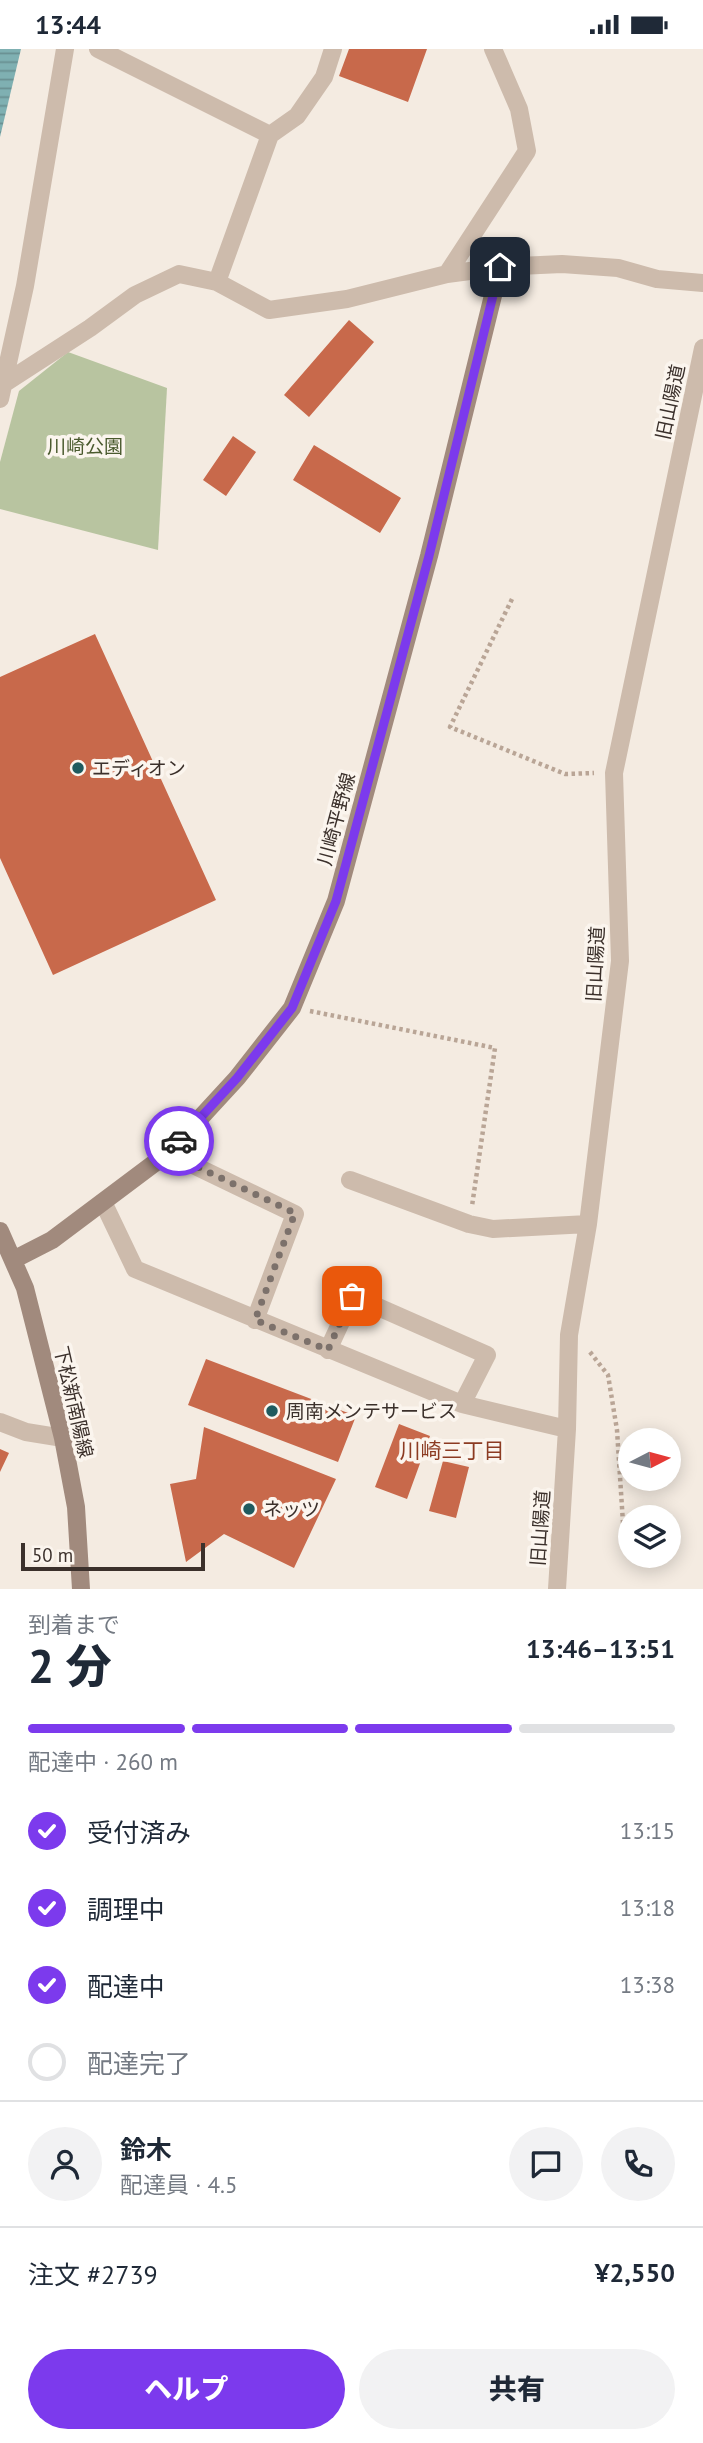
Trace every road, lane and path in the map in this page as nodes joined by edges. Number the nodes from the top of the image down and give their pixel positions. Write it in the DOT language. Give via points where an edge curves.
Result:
graph roads {
  1 [pos="65,49"];
  2 [pos="98,49"];
  3 [pos="332,49"];
  4 [pos="493,49"];
  5 [pos="270,135"];
  6 [pos="500,267"];
  7 [pos="447,274"];
  8 [pos="217,282"];
  9 [pos="703,283"];
  10 [pos="703,348"];
  11 [pos="2,391"];
  12 [pos="512,599"];
  13 [pos="614,773"];
  14 [pos="292,1008"];
  15 [pos="168,1153"];
  16 [pos="350,1180"];
  17 [pos="103,1202"];
  18 [pos="469,1224"];
  19 [pos="588,1224"];
  20 [pos="0,1231"];
  21 [pos="13,1260"];
  22 [pos="255,1320"];
  23 [pos="569,1335"];
  24 [pos="328,1350"];
  25 [pos="462,1404"];
  26 [pos="0,1422"];
  27 [pos="567,1429"];
  28 [pos="63,1438"];
  29 [pos="622,1505"];
  30 [pos="81,1589"];
  31 [pos="557,1589"];
  1 -- 11 [label="street" via="25,286"];
  2 -- 5 [label="street"];
  3 -- 5 [label="street" via="324,77 297,116"];
  4 -- 7 [label="street" via="519,109 527,151"];
  5 -- 8 [label="street"];
  6 -- 7 [label="street"];
  6 -- 9 [label="street" via="562,264 618,268 657,279"];
  6 -- 14 [label="street, 川崎平野線" via="429,556 336,901"];
  7 -- 8 [label="street" via="348,299 269,310"];
  8 -- 11 [label="street" via="179,274 135,295"];
  10 -- 13 [label="street, 旧山陽道"];
  12 -- 13 [label="path" via="450,727 565,774"];
  13 -- 19 [label="street, 旧山陽道" via="620,961"];
  14 -- 15 [label="street, 川崎平野線" via="237,1078"];
  14 -- 18 [label="path" via="495,1048"];
  15 -- 17 [label="street, 川崎平野線"];
  15 -- 22 [label="street" via="295,1213"];
  16 -- 18 [label="street"];
  17 -- 21 [label="street, 川崎平野線" via="52,1240"];
  17 -- 22 [label="street" via="135,1269"];
  18 -- 19 [label="street" via="493,1229"];
  19 -- 23 [label="street, 旧山陽道"];
  20 -- 21 [label="street, 下松新南陽線"];
  21 -- 28 [label="street, 下松新南陽線" via="25,1288"];
  22 -- 24 [label="street"];
  23 -- 27 [label="street, 旧山陽道"];
  23 -- 29 [label="path" via="579,1339 608,1375"];
  24 -- 25 [label="street"];
  24 -- 25 [label="street" via="352,1296 487,1355"];
  25 -- 27 [label="street"];
  26 -- 28 [label="street"];
  27 -- 31 [label="street, 旧山陽道"];
  28 -- 30 [label="street, 下松新南陽線" via="76,1507"];
}
